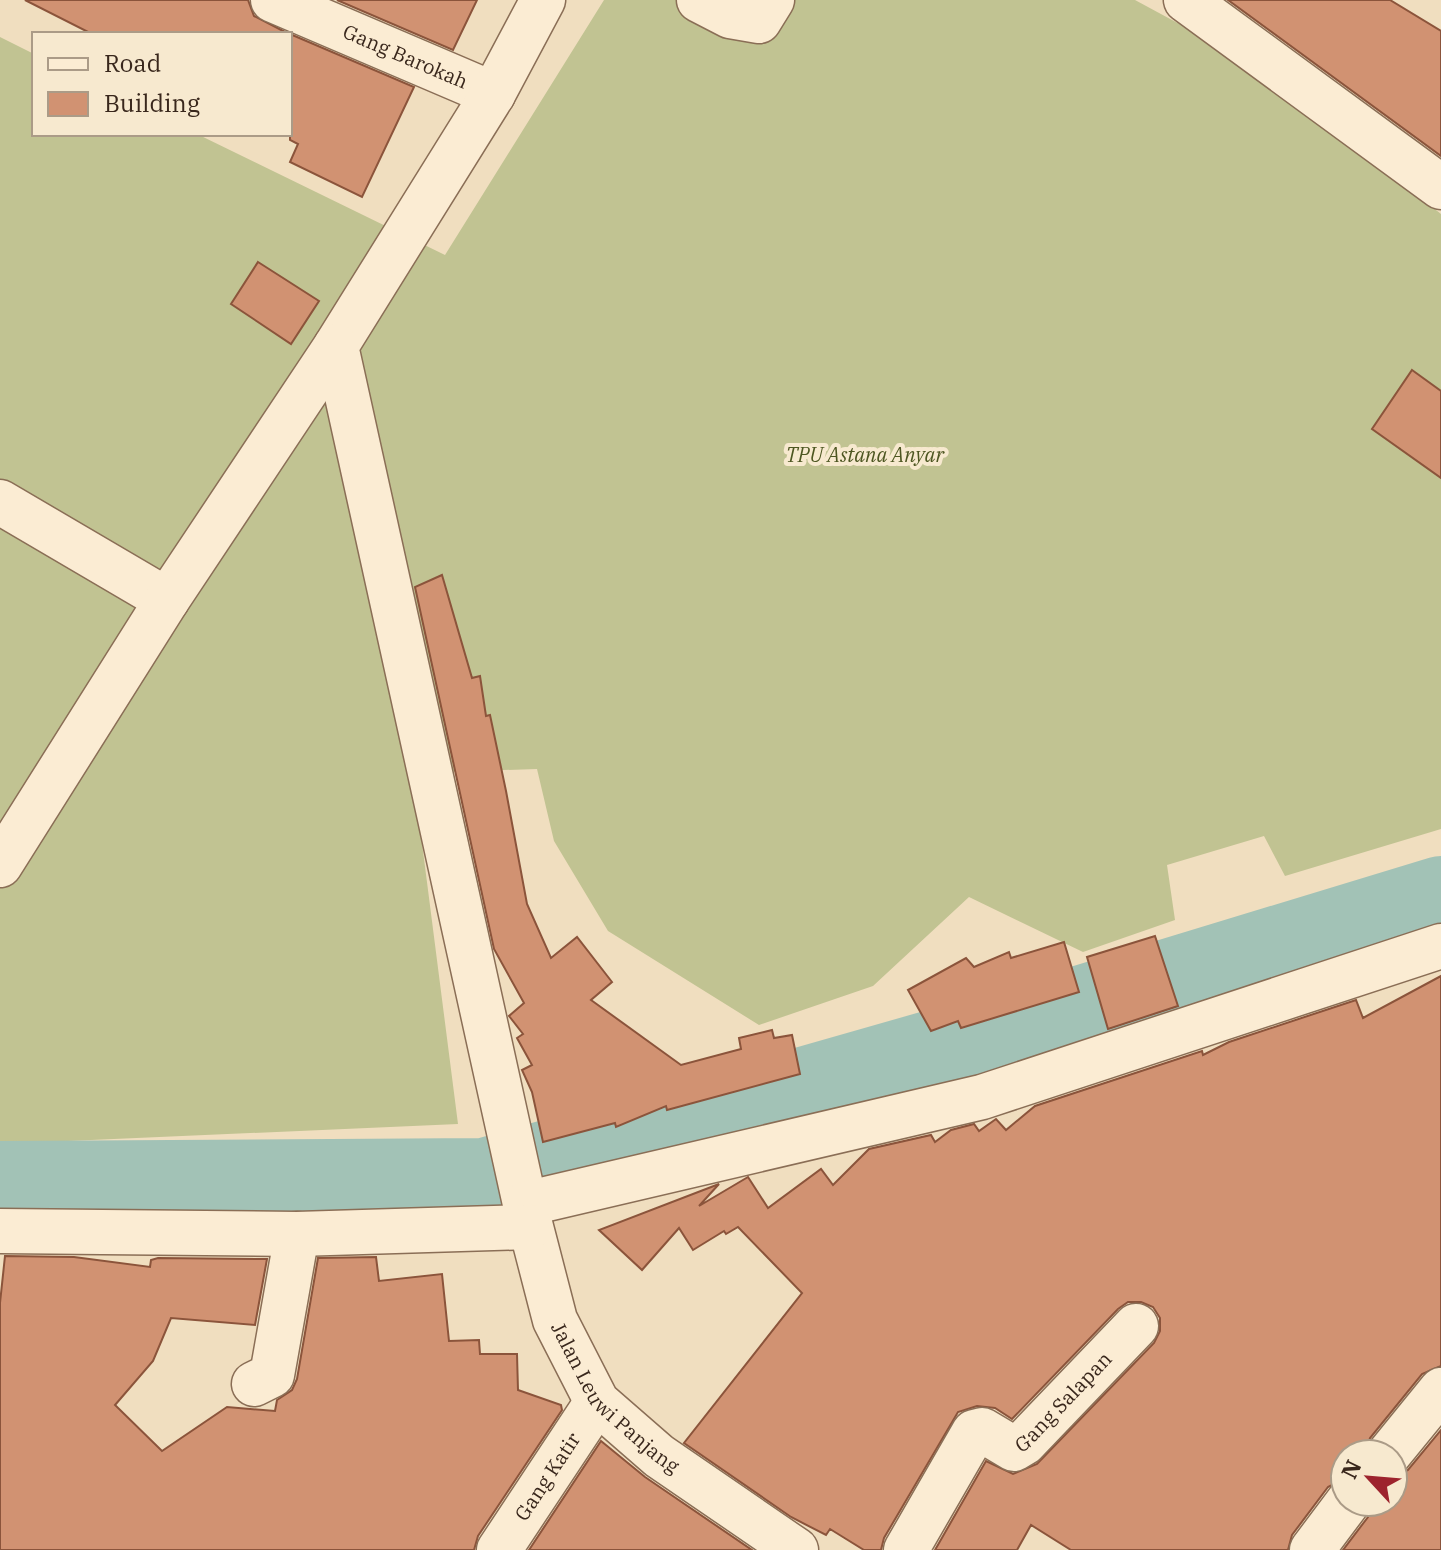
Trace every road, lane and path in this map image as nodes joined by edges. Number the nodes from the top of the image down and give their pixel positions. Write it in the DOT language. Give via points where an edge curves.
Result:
graph roads {
  1 [pos="273,0"];
  2 [pos="543,0"];
  3 [pos="699,0"];
  4 [pos="772,0"];
  5 [pos="1186,0"];
  6 [pos="493,94"];
  7 [pos="1441,187"];
  8 [pos="336,346"];
  9 [pos="0,502"];
  10 [pos="167,600"];
  11 [pos="0,865"];
  12 [pos="1441,946"];
  13 [pos="525,1205"];
  14 [pos="0,1231"];
  15 [pos="297,1234"];
  16 [pos="1136,1326"];
  17 [pos="254,1384"];
  18 [pos="1441,1390"];
  19 [pos="597,1402"];
  20 [pos="1402,1438"];
  21 [pos="1336,1518"];
  22 [pos="499,1550"];
  23 [pos="796,1550"];
  24 [pos="906,1550"];
  25 [pos="1312,1550"];
  1 -- 6 [label="street, Gang Barokah"];
  2 -- 6 [label="street"];
  3 -- 4 [label="street" via="730,16 759,21"];
  5 -- 7 [label="street"];
  6 -- 8 [label="street"];
  8 -- 10 [label="street"];
  8 -- 13 [label="street, Jalan Leuwi Panjang"];
  9 -- 10 [label="street"];
  10 -- 11 [label="street"];
  12 -- 13 [label="street" via="982,1097"];
  13 -- 15 [label="street"];
  13 -- 19 [label="street, Jalan Leuwi Panjang" via="555,1320"];
  14 -- 15 [label="street"];
  15 -- 17 [label="street" via="272,1375"];
  16 -- 24 [label="street, Gang Salapan" via="1024,1443 1014,1449 982,1430 974,1432"];
  18 -- 20 [label="street"];
  19 -- 22 [label="street, Gang Katir"];
  19 -- 23 [label="street, Jalan Leuwi Panjang" via="659,1456"];
  21 -- 25 [label="street"];
}
